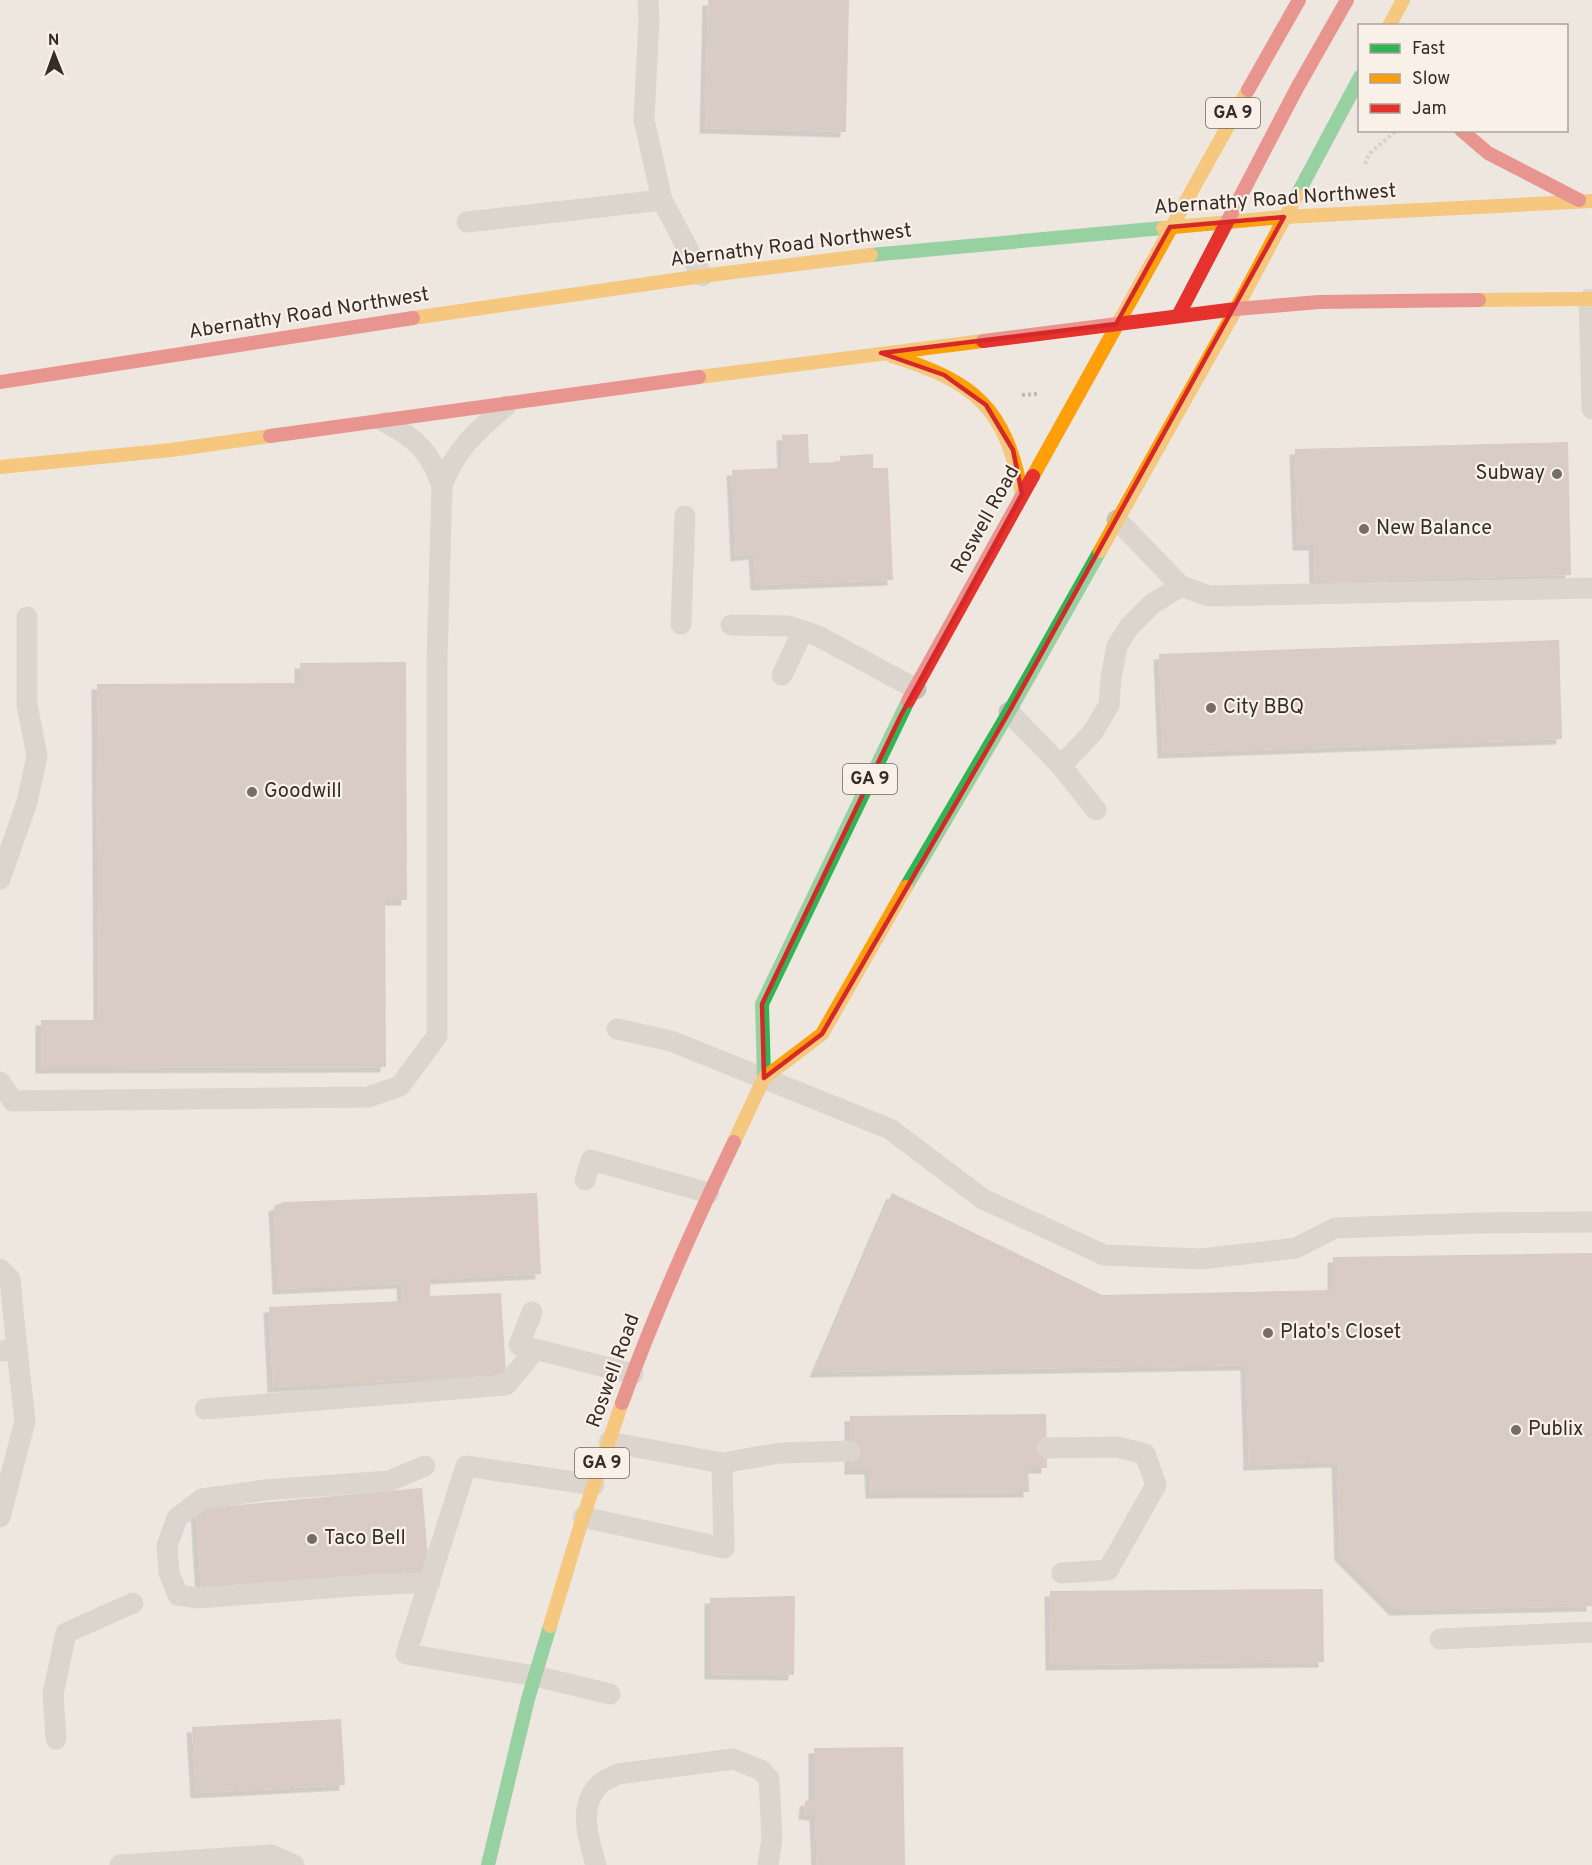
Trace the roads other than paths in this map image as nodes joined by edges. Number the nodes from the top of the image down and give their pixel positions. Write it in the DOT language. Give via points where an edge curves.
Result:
graph roads {
  1 [pos="648,0"];
  2 [pos="1299,0"];
  3 [pos="1347,0"];
  4 [pos="1409,3"];
  5 [pos="1391,24"];
  6 [pos="1358,79"];
  7 [pos="1463,132"];
  8 [pos="662,200"];
  9 [pos="1588,201"];
  10 [pos="1284,217"];
  11 [pos="467,222"];
  12 [pos="1227,222"];
  13 [pos="1170,227"];
  14 [pos="702,276"];
  15 [pos="1590,299"];
  16 [pos="1236,309"];
  17 [pos="1178,316"];
  18 [pos="1116,324"];
  19 [pos="881,353"];
  20 [pos="0,382"];
  21 [pos="509,404"];
  22 [pos="1592,409"];
  23 [pos="385,422"];
  24 [pos="0,467"];
  25 [pos="442,486"];
  26 [pos="1022,494"];
  27 [pos="685,516"];
  28 [pos="1117,520"];
  29 [pos="1181,586"];
  30 [pos="1592,588"];
  31 [pos="27,617"];
  32 [pos="681,624"];
  33 [pos="731,625"];
  34 [pos="803,631"];
  35 [pos="782,675"];
  36 [pos="916,689"];
  37 [pos="1009,712"];
  38 [pos="1061,766"];
  39 [pos="1096,810"];
  40 [pos="0,879"];
  41 [pos="617,1029"];
  42 [pos="764,1078"];
  43 [pos="0,1082"];
  44 [pos="585,1180"];
  45 [pos="709,1193"];
  46 [pos="1592,1222"];
  47 [pos="0,1269"];
  48 [pos="532,1312"];
  49 [pos="535,1350"];
  50 [pos="8,1351"];
  51 [pos="633,1374"];
  52 [pos="205,1409"];
  53 [pos="609,1442"];
  54 [pos="1047,1448"];
  55 [pos="850,1451"];
  56 [pos="722,1463"];
  57 [pos="425,1466"];
  58 [pos="594,1485"];
  59 [pos="0,1517"];
  60 [pos="583,1517"];
  61 [pos="1062,1573"];
  62 [pos="430,1582"];
  63 [pos="133,1603"];
  64 [pos="1592,1632"];
  65 [pos="1440,1639"];
  66 [pos="535,1676"];
  67 [pos="610,1694"];
  68 [pos="56,1739"];
  69 [pos="120,1865"];
  70 [pos="294,1865"];
  71 [pos="488,1865"];
  72 [pos="596,1865"];
  73 [pos="768,1865"];
  1 -- 8 [label="lane" via="644,120"];
  2 -- 13 [label="main road, Roswell Road / GA 9"];
  3 -- 12 [label="main road"];
  4 -- 5 [label="main road"];
  6 -- 10 [label="main road, Roswell Road / GA 9"];
  7 -- 9 [label="main road" via="1488,153 1521,172"];
  8 -- 11 [label="lane"];
  8 -- 14 [label="lane"];
  9 -- 10 [label="main road, Abernathy Road Northwest"];
  10 -- 12 [label="main road, Abernathy Road Northwest"];
  10 -- 16 [label="main road, Roswell Road / GA 9"];
  12 -- 13 [label="main road, Abernathy Road Northwest"];
  12 -- 17 [label="main road"];
  13 -- 14 [label="main road, Abernathy Road Northwest" via="860,256"];
  13 -- 18 [label="main road, Roswell Road / GA 9"];
  14 -- 20 [label="main road, Abernathy Road Northwest"];
  15 -- 16 [label="main road" via="1319,302"];
  15 -- 22 [label="lane"];
  16 -- 17 [label="main road"];
  16 -- 28 [label="main road, Roswell Road / GA 9"];
  17 -- 18 [label="main road"];
  18 -- 19 [label="main road"];
  18 -- 26 [label="main road, Roswell Road / GA 9"];
  19 -- 21 [label="main road"];
  19 -- 26 [label="main road" via="944,375 986,405 1004,429 1013,450"];
  21 -- 23 [label="main road"];
  21 -- 25 [label="lane" via="479,428 459,452"];
  23 -- 24 [label="main road"];
  23 -- 25 [label="lane" via="428,454"];
  25 -- 43 [label="lane" via="437,660 437,1036 431,1045 400,1086 368,1097 13,1101"];
  26 -- 36 [label="main road, Roswell Road / GA 9"];
  27 -- 32 [label="lane"];
  28 -- 29 [label="lane"];
  28 -- 37 [label="main road, Roswell Road / GA 9"];
  29 -- 30 [label="lane" via="1209,596"];
  29 -- 38 [label="lane" via="1152,604 1116,646 1110,705 1093,732"];
  31 -- 40 [label="lane" via="27,705 37,756 27,802"];
  33 -- 34 [label="lane" via="788,626"];
  34 -- 35 [label="lane"];
  34 -- 36 [label="lane"];
  36 -- 42 [label="main road, Roswell Road / GA 9" via="762,1004"];
  37 -- 38 [label="lane"];
  37 -- 42 [label="main road, Roswell Road / GA 9" via="822,1034"];
  38 -- 39 [label="lane"];
  41 -- 42 [label="lane" via="671,1041"];
  42 -- 45 [label="main road, Roswell Road / GA 9"];
  42 -- 46 [label="lane" via="890,1129 983,1200 1104,1255 1201,1258 1296,1248 1335,1228"];
  44 -- 45 [label="lane" via="591,1160"];
  45 -- 51 [label="main road, Roswell Road / GA 9"];
  47 -- 50 [label="lane" via="10,1279"];
  48 -- 49 [label="lane" via="519,1345"];
  49 -- 51 [label="lane"];
  49 -- 52 [label="lane" via="506,1385"];
  50 -- 59 [label="lane" via="26,1421"];
  51 -- 53 [label="main road, Roswell Road / GA 9"];
  53 -- 56 [label="lane"];
  53 -- 58 [label="main road, Roswell Road / GA 9"];
  54 -- 61 [label="lane" via="1117,1447 1145,1454 1156,1485 1108,1570"];
  55 -- 56 [label="lane" via="780,1453"];
  56 -- 60 [label="lane" via="724,1548"];
  57 -- 62 [label="lane" via="389,1481 202,1499 177,1518 167,1546 169,1573 178,1595 199,1598"];
  58 -- 60 [label="main road, Roswell Road / GA 9"];
  58 -- 62 [label="lane" via="466,1466"];
  60 -- 66 [label="main road, Roswell Road / GA 9"];
  62 -- 66 [label="lane" via="406,1654"];
  63 -- 68 [label="lane" via="66,1633 53,1694"];
  64 -- 65 [label="lane"];
  66 -- 67 [label="lane"];
  66 -- 71 [label="main road, Roswell Road / GA 9"];
  69 -- 70 [label="lane" via="271,1855"];
  72 -- 73 [label="lane" via="586,1816 591,1797 602,1783 618,1774 733,1759 761,1770 769,1779 772,1838"];
}
